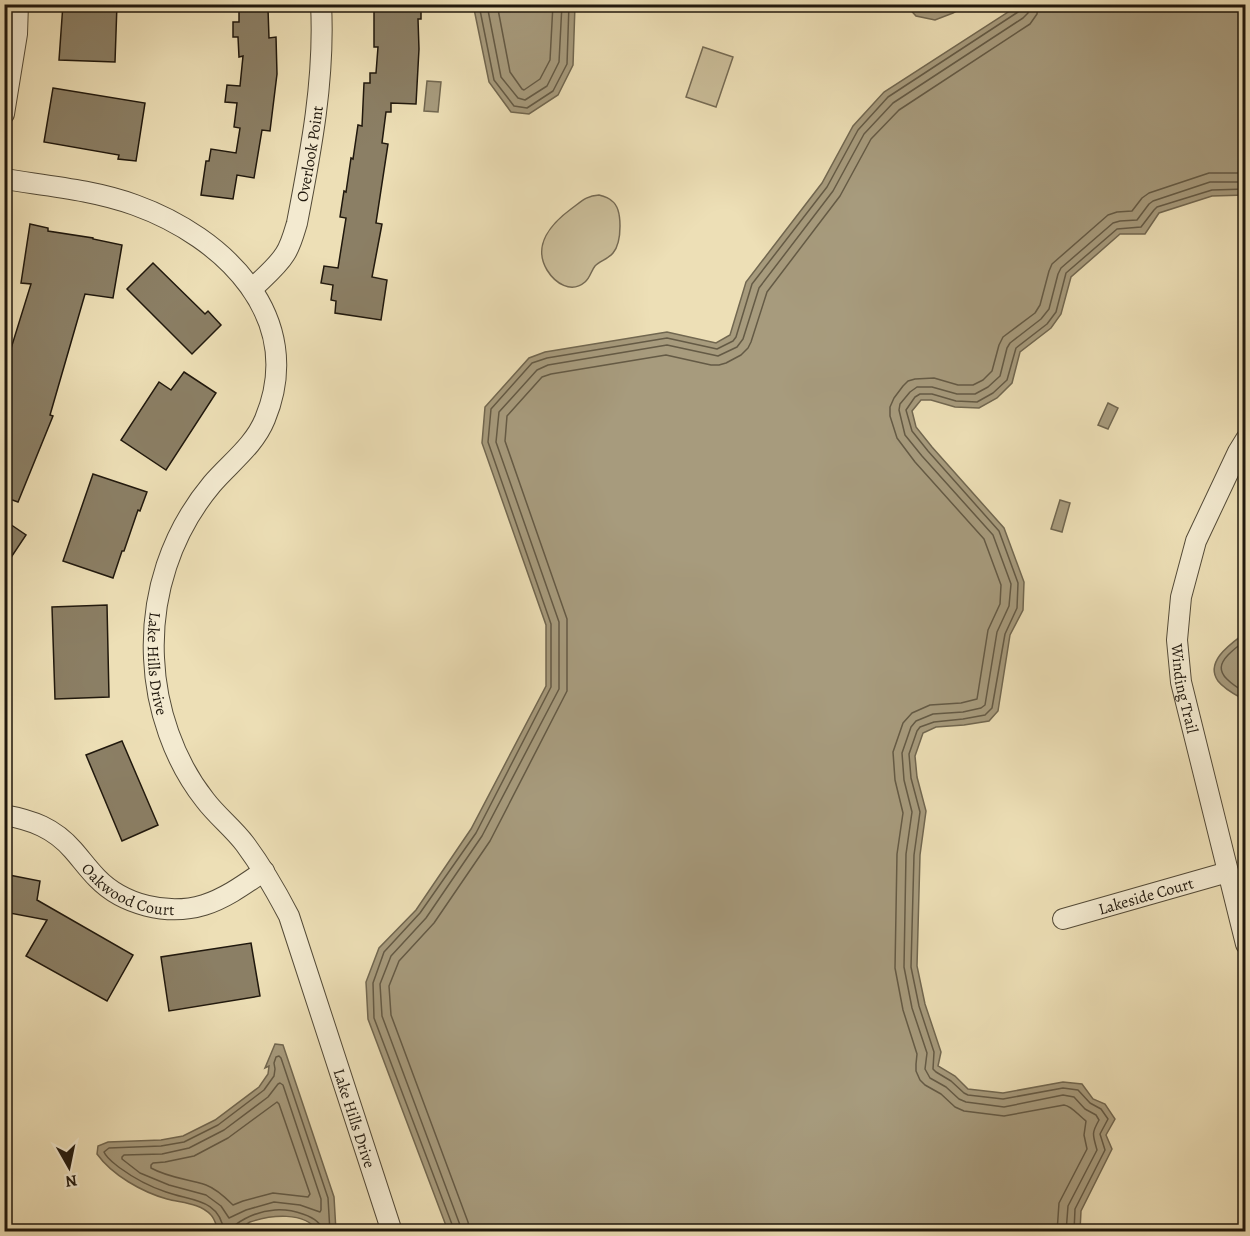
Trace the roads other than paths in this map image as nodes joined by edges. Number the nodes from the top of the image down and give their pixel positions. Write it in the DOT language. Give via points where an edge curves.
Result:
graph roads {
  1 [pos="18,4"];
  2 [pos="321,4"];
  3 [pos="4,114"];
  4 [pos="4,179"];
  5 [pos="252,289"];
  6 [pos="1245,439"];
  7 [pos="4,814"];
  8 [pos="264,872"];
  9 [pos="1228,872"];
  10 [pos="1063,919"];
  11 [pos="1245,944"];
  12 [pos="392,1232"];
  1 -- 3 [label="street"];
  2 -- 5 [label="street, Overlook Point" via="318,101 297,223 285,254"];
  4 -- 5 [label="street, Lake Hills Drive" via="117,199 166,218 219,254"];
  5 -- 8 [label="street, Lake Hills Drive" via="268,318 276,351 270,404 256,436 204,495 174,545 157,603 154,660 162,712 179,758 205,800 243,841"];
  6 -- 9 [label="street, Winding Trail" via="1196,541 1181,597 1177,640 1181,682"];
  7 -- 8 [label="street, Oakwood Court" via="46,828 60,837 110,890 152,907 202,906 236,891"];
  8 -- 12 [label="street, Lake Hills Drive" via="290,916"];
  9 -- 10 [label="street, Lakeside Court"];
  9 -- 11 [label="street, Winding Trail"];
}
